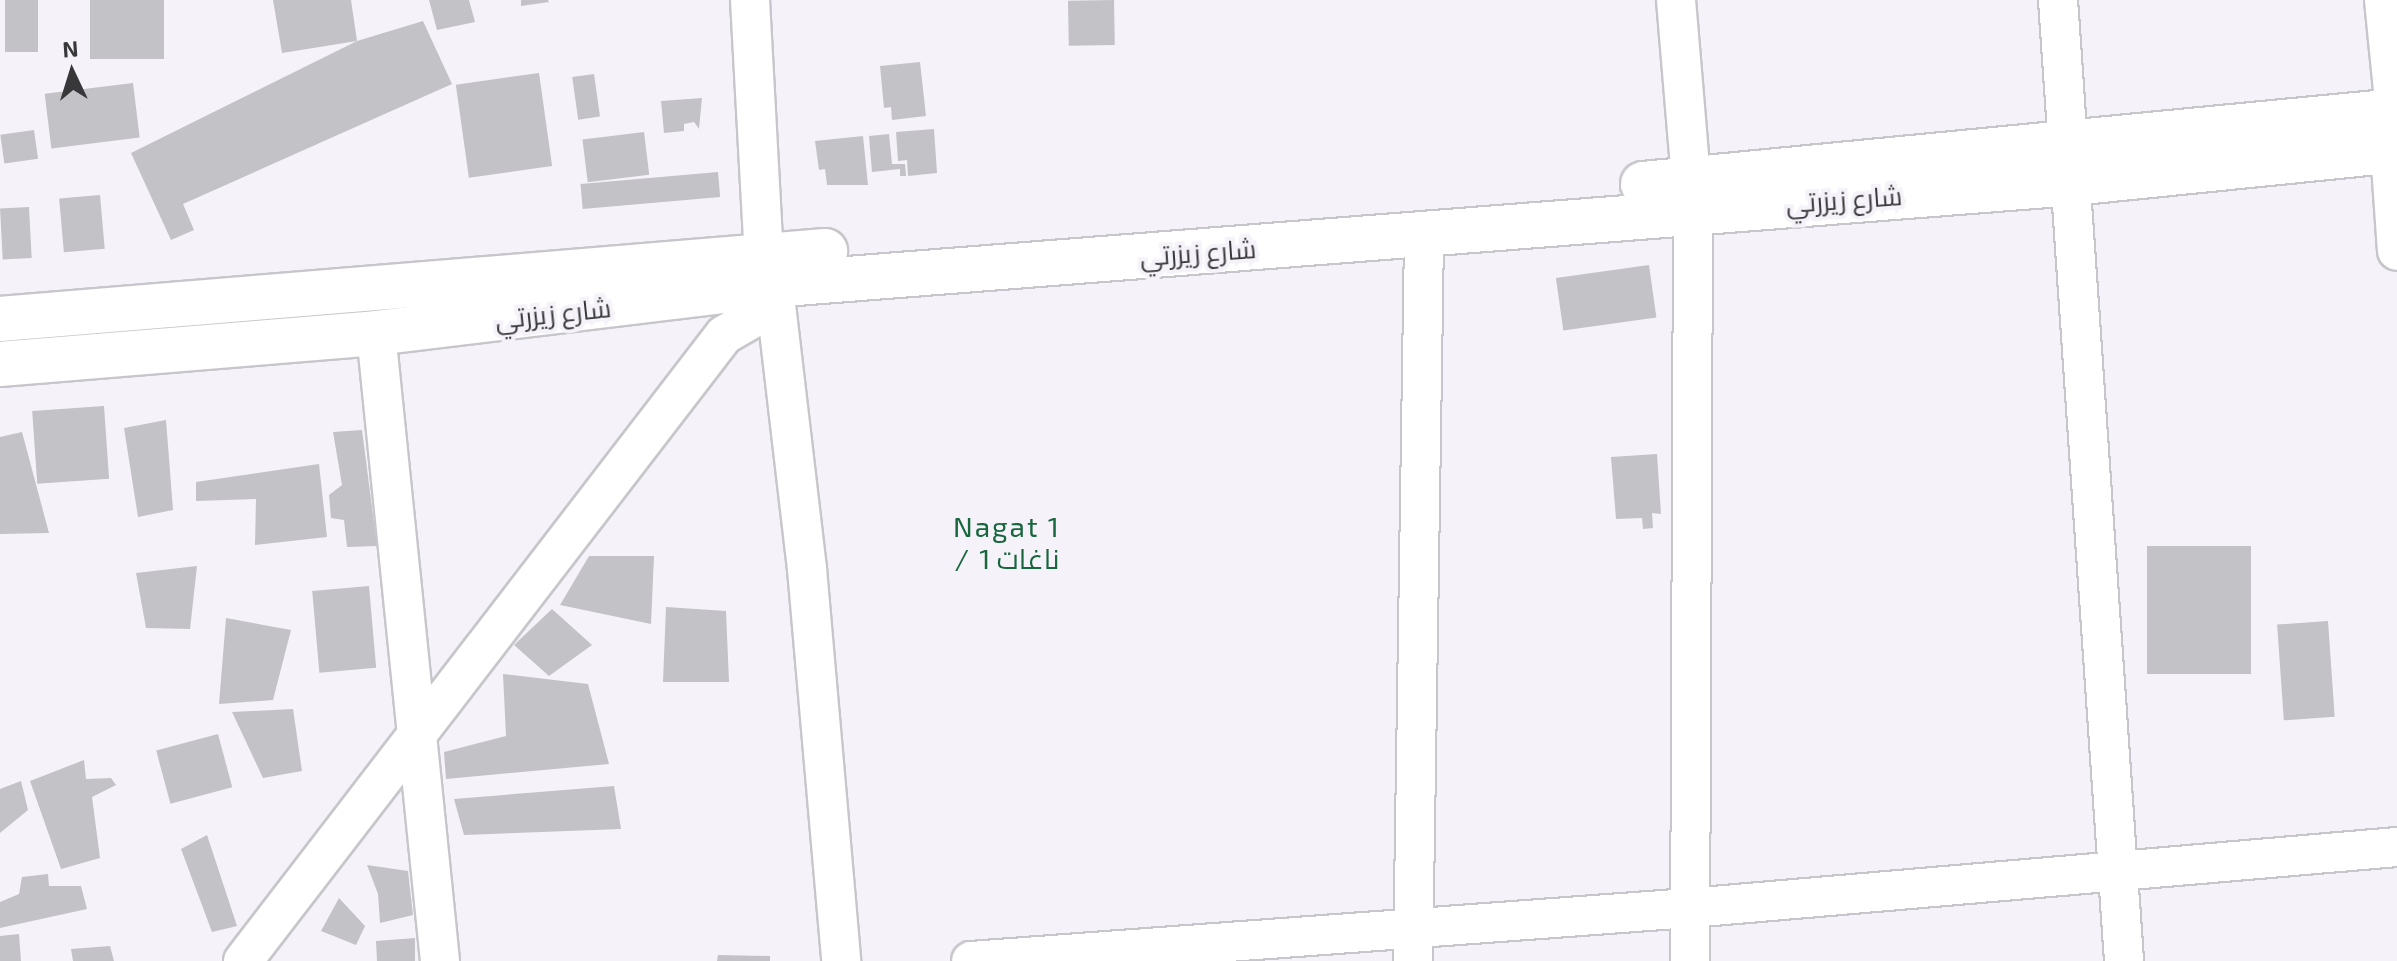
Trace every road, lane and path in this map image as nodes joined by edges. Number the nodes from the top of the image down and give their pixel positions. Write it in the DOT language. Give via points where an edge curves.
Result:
graph roads {
  1 [pos="750,0"];
  2 [pos="1676,0"];
  3 [pos="2058,0"];
  4 [pos="2384,0"];
  5 [pos="2395,131"];
  6 [pos="2070,162"];
  7 [pos="1692,195"];
  8 [pos="1424,235"];
  9 [pos="2397,251"];
  10 [pos="771,282"];
  11 [pos="0,319"];
  12 [pos="376,333"];
  13 [pos="0,364"];
  14 [pos="417,735"];
  15 [pos="2397,847"];
  16 [pos="2121,871"];
  17 [pos="1690,908"];
  18 [pos="1412,945"];
  19 [pos="243,961"];
  20 [pos="440,961"];
  21 [pos="841,961"];
  22 [pos="971,961"];
  23 [pos="1690,961"];
  24 [pos="2124,961"];
  1 -- 10 [label="street"];
  2 -- 7 [label="street"];
  3 -- 6 [label="street"];
  4 -- 5 [label="street"];
  5 -- 6 [label="street, شارع زيزرتي"];
  5 -- 9 [label="street"];
  6 -- 7 [label="street, شارع زيزرتي"];
  6 -- 16 [label="street"];
  7 -- 8 [label="street, شارع زيزرتي"];
  7 -- 10 [label="street, شارع زيزرتي" via="1365,211"];
  7 -- 17 [label="street"];
  8 -- 10 [label="street, شارع زيزرتي"];
  8 -- 18 [label="street"];
  10 -- 11 [label="street, شارع زيزرتي"];
  10 -- 12 [label="street, شارع زيزرتي"];
  10 -- 14 [label="street" via="724,335"];
  10 -- 21 [label="street" via="807,569"];
  12 -- 13 [label="street, شارع زيزرتي"];
  12 -- 14 [label="street"];
  14 -- 19 [label="street"];
  14 -- 20 [label="street"];
  15 -- 16 [label="street"];
  16 -- 17 [label="street"];
  16 -- 24 [label="street"];
  17 -- 18 [label="street"];
  17 -- 23 [label="street"];
  18 -- 22 [label="street"];
}
